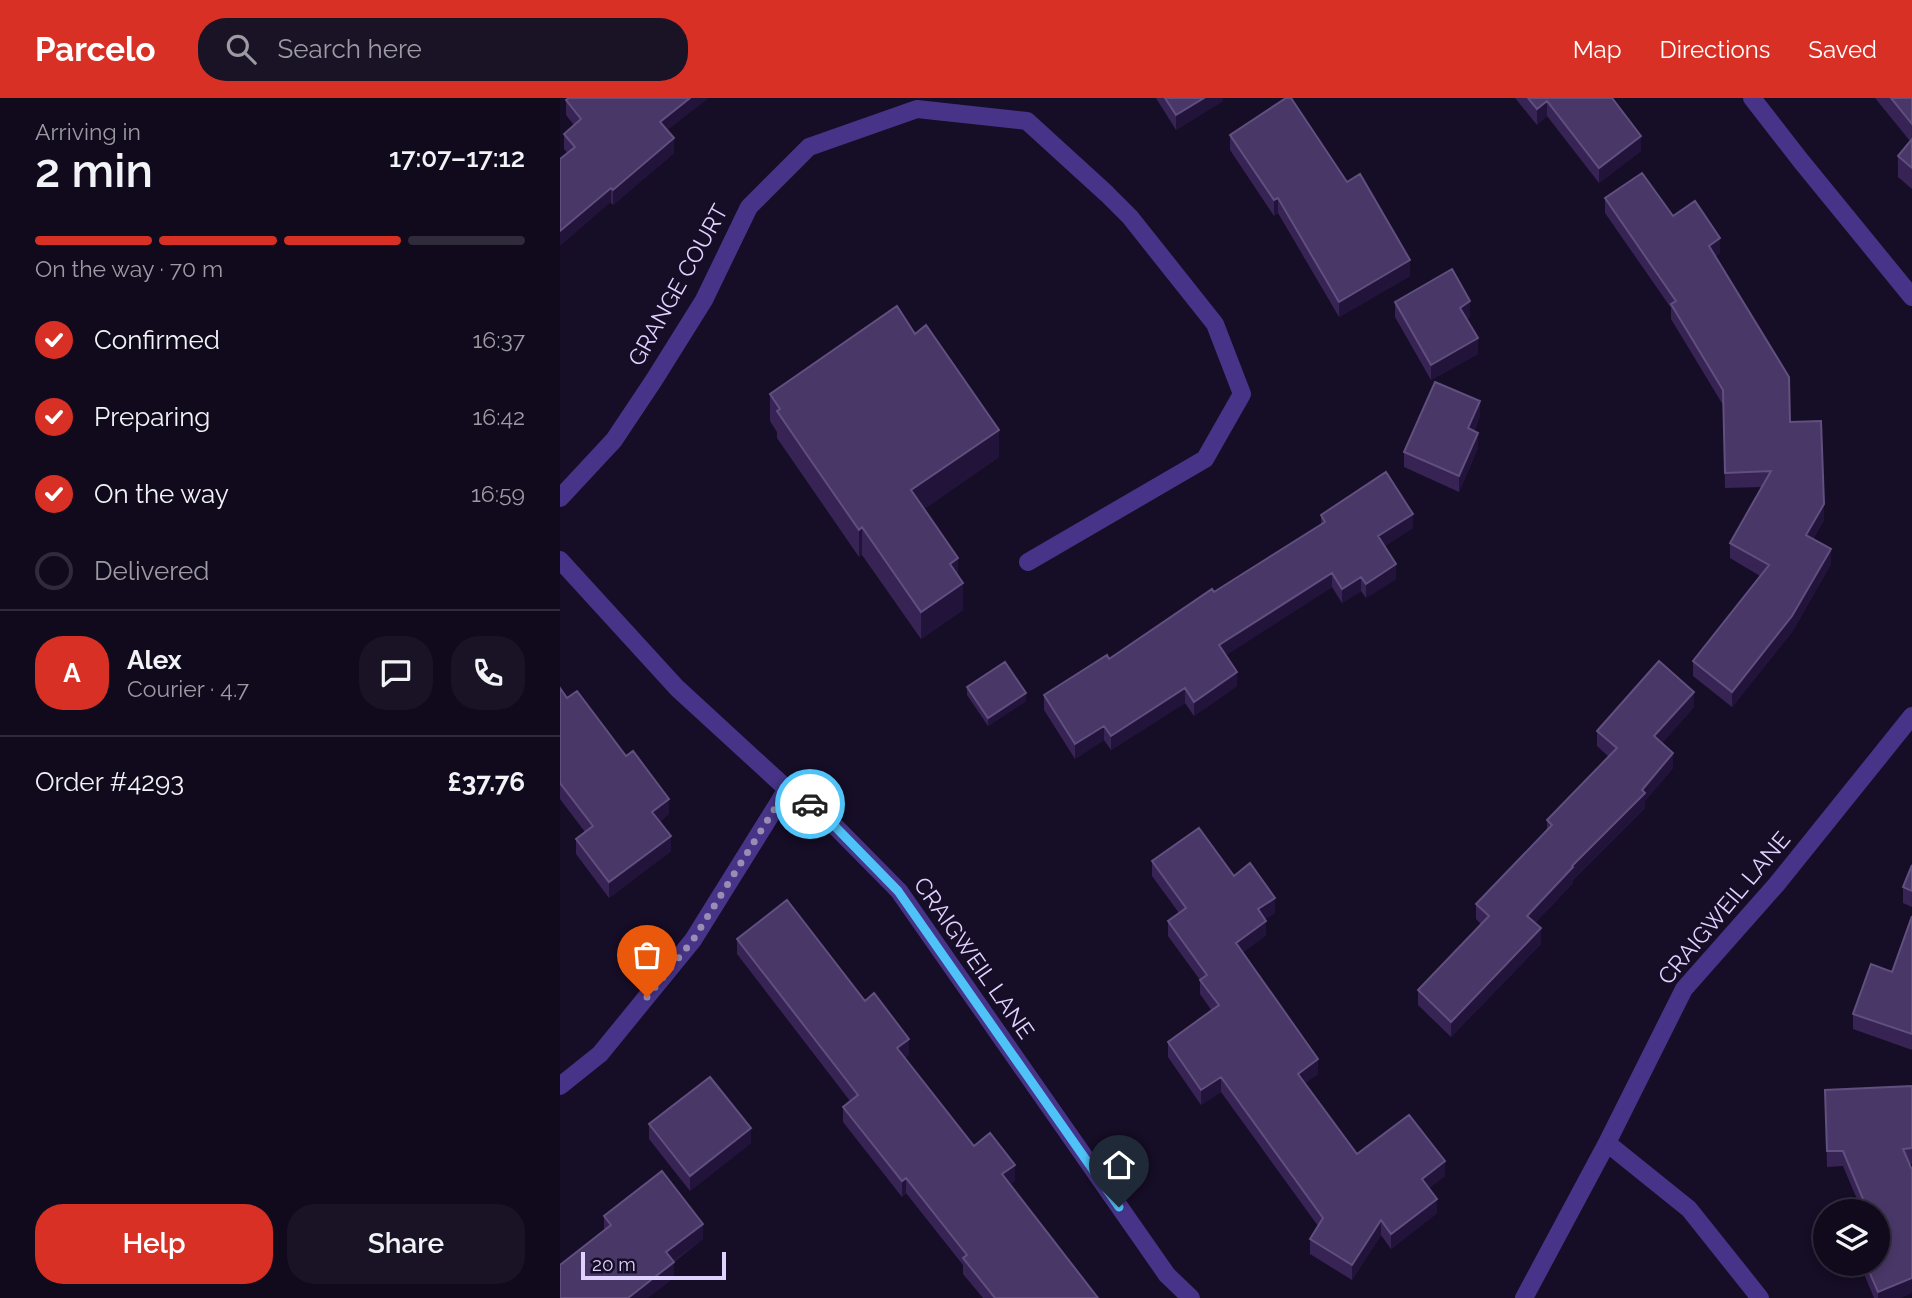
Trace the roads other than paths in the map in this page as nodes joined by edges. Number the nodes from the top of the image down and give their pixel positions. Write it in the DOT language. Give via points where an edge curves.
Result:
graph roads {
  1 [pos="1755,99"];
  2 [pos="1912,296"];
  3 [pos="560,498"];
  4 [pos="560,560"];
  5 [pos="1028,562"];
  6 [pos="1912,716"];
  7 [pos="787,789"];
  8 [pos="560,1086"];
  9 [pos="1607,1143"];
  10 [pos="1191,1298"];
  11 [pos="1524,1298"];
  12 [pos="1760,1298"];
  1 -- 2 [label="street"];
  3 -- 5 [label="street, GRANGE COURT" via="614,440 654,380 704,300 749,207 809,147 917,109 1027,121 1129,217 1215,324 1242,394 1205,459"];
  4 -- 7 [label="street, CRAIGWEIL LANE" via="677,688"];
  6 -- 9 [label="street, CRAIGWEIL LANE" via="1776,885 1684,989"];
  7 -- 8 [label="street" via="693,940 600,1054"];
  7 -- 10 [label="street, CRAIGWEIL LANE" via="819,810 898,891 1167,1275"];
  9 -- 11 [label="street, CRAIGWEIL LANE"];
  9 -- 12 [label="street" via="1689,1209"];
}
